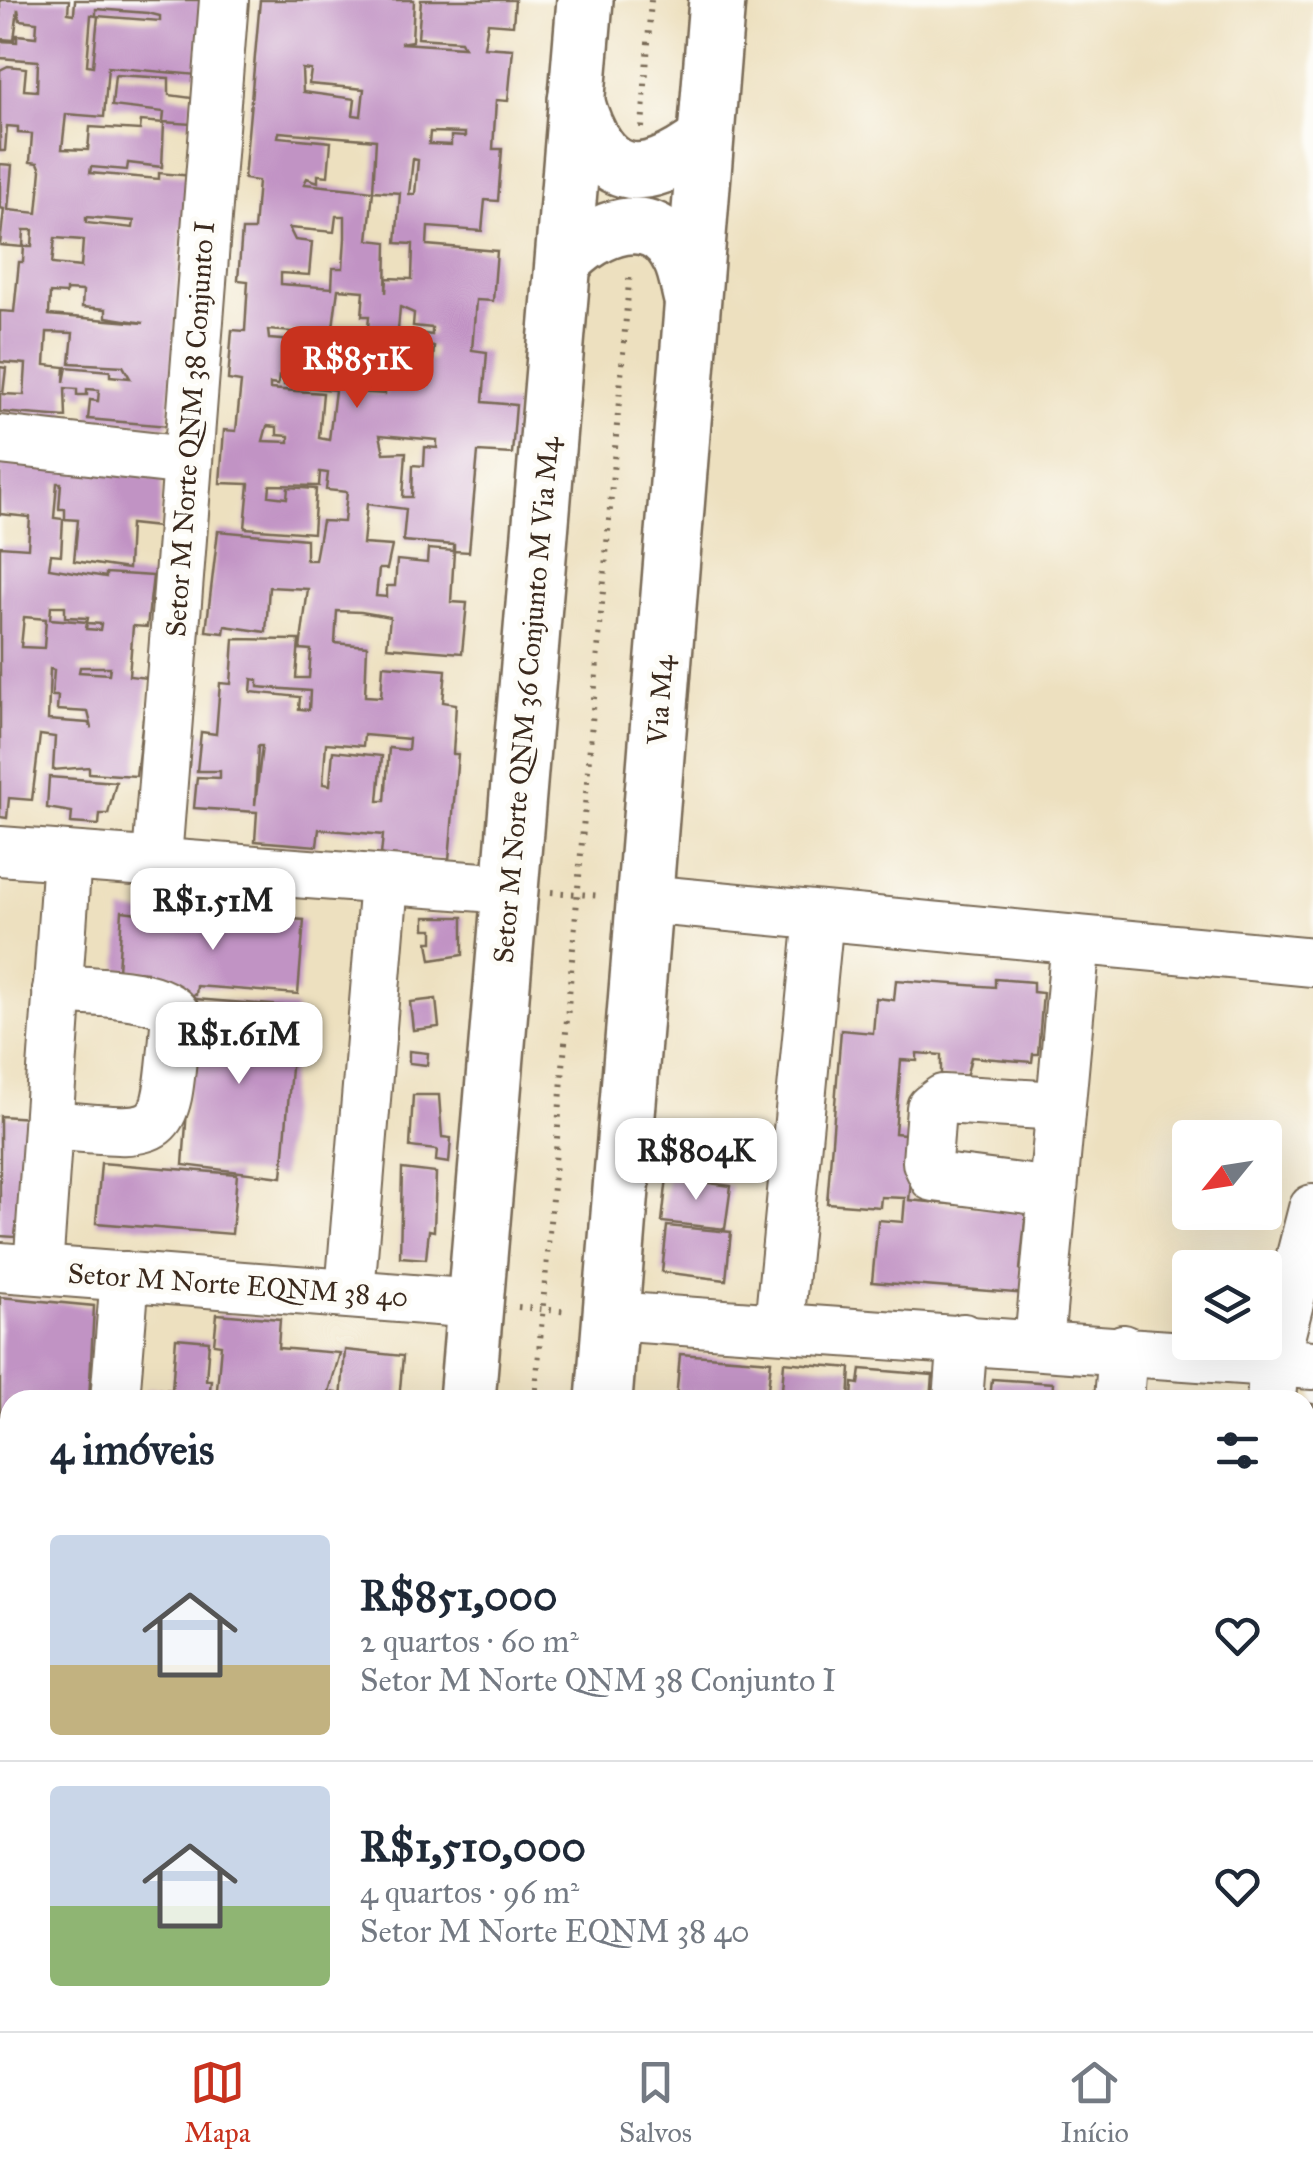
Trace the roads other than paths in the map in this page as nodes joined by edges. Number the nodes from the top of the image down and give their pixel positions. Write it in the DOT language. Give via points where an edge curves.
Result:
graph roads {
  1 [pos="224,0"];
  2 [pos="585,0"];
  3 [pos="717,0"];
  4 [pos="576,97"];
  5 [pos="705,140"];
  6 [pos="564,262"];
  7 [pos="692,299"];
  8 [pos="0,440"];
  9 [pos="187,460"];
  10 [pos="0,850"];
  11 [pos="68,857"];
  12 [pos="157,859"];
  13 [pos="384,882"];
  14 [pos="509,889"];
  15 [pos="644,899"];
  16 [pos="819,916"];
  17 [pos="1076,940"];
  18 [pos="1313,962"];
  19 [pos="57,989"];
  20 [pos="1060,1106"];
  21 [pos="49,1125"];
  22 [pos="1052,1192"];
  23 [pos="1313,1209"];
  24 [pos="19,1268"];
  25 [pos="125,1276"];
  26 [pos="350,1292"];
  27 [pos="476,1304"];
  28 [pos="611,1316"];
  29 [pos="778,1324"];
  30 [pos="963,1338"];
  31 [pos="1039,1343"];
  32 [pos="1123,1349"];
  33 [pos="1286,1375"];
  34 [pos="116,1390"];
  35 [pos="467,1390"];
  36 [pos="605,1390"];
  37 [pos="959,1390"];
  38 [pos="1120,1390"];
  1 -- 9 [label="street, Setor M Norte QNM 38 Conjunto I"];
  2 -- 4 [label="main road, Setor M Norte QNM 36 Conjunto M Via M4"];
  3 -- 5 [label="main road, Via M4"];
  4 -- 5 [label="main road" via="598,154 622,168 651,172"];
  4 -- 6 [label="main road, Setor M Norte QNM 36 Conjunto M Via M4"];
  5 -- 7 [label="main road, Via M4"];
  6 -- 7 [label="main road" via="603,229 634,226 672,247"];
  6 -- 14 [label="main road, Setor M Norte QNM 36 Conjunto M Via M4"];
  7 -- 15 [label="main road, Via M4"];
  8 -- 9 [label="street"];
  9 -- 12 [label="street, Setor M Norte QNM 38 Conjunto I"];
  10 -- 11 [label="street"];
  11 -- 12 [label="street"];
  11 -- 19 [label="street"];
  12 -- 13 [label="street"];
  13 -- 14 [label="street"];
  13 -- 26 [label="street"];
  14 -- 27 [label="main road, Setor M Norte QNM 36 Conjunto M Via M4"];
  15 -- 16 [label="street"];
  15 -- 28 [label="main road, Via M4"];
  16 -- 17 [label="street"];
  16 -- 29 [label="street"];
  17 -- 18 [label="street"];
  17 -- 20 [label="street"];
  19 -- 21 [label="street"];
  19 -- 21 [label="street" via="153,999 176,1016 168,1100 149,1130"];
  20 -- 22 [label="street"];
  20 -- 22 [label="street" via="944,1099 931,1108 926,1162 934,1177"];
  21 -- 24 [label="street"];
  22 -- 31 [label="street"];
  23 -- 33 [label="street"];
  24 -- 25 [label="street, Setor M Norte EQNM 38 40"];
  25 -- 26 [label="street, Setor M Norte EQNM 38 40"];
  25 -- 34 [label="street"];
  26 -- 27 [label="street, Setor M Norte EQNM 38 40"];
  27 -- 35 [label="main road, Setor M Norte QNM 36 Conjunto M Via M4"];
  28 -- 29 [label="street"];
  28 -- 36 [label="main road, Via M4"];
  29 -- 30 [label="street"];
  30 -- 31 [label="street"];
  30 -- 37 [label="street"];
  31 -- 32 [label="street"];
  32 -- 33 [label="street"];
  32 -- 38 [label="street"];
}
